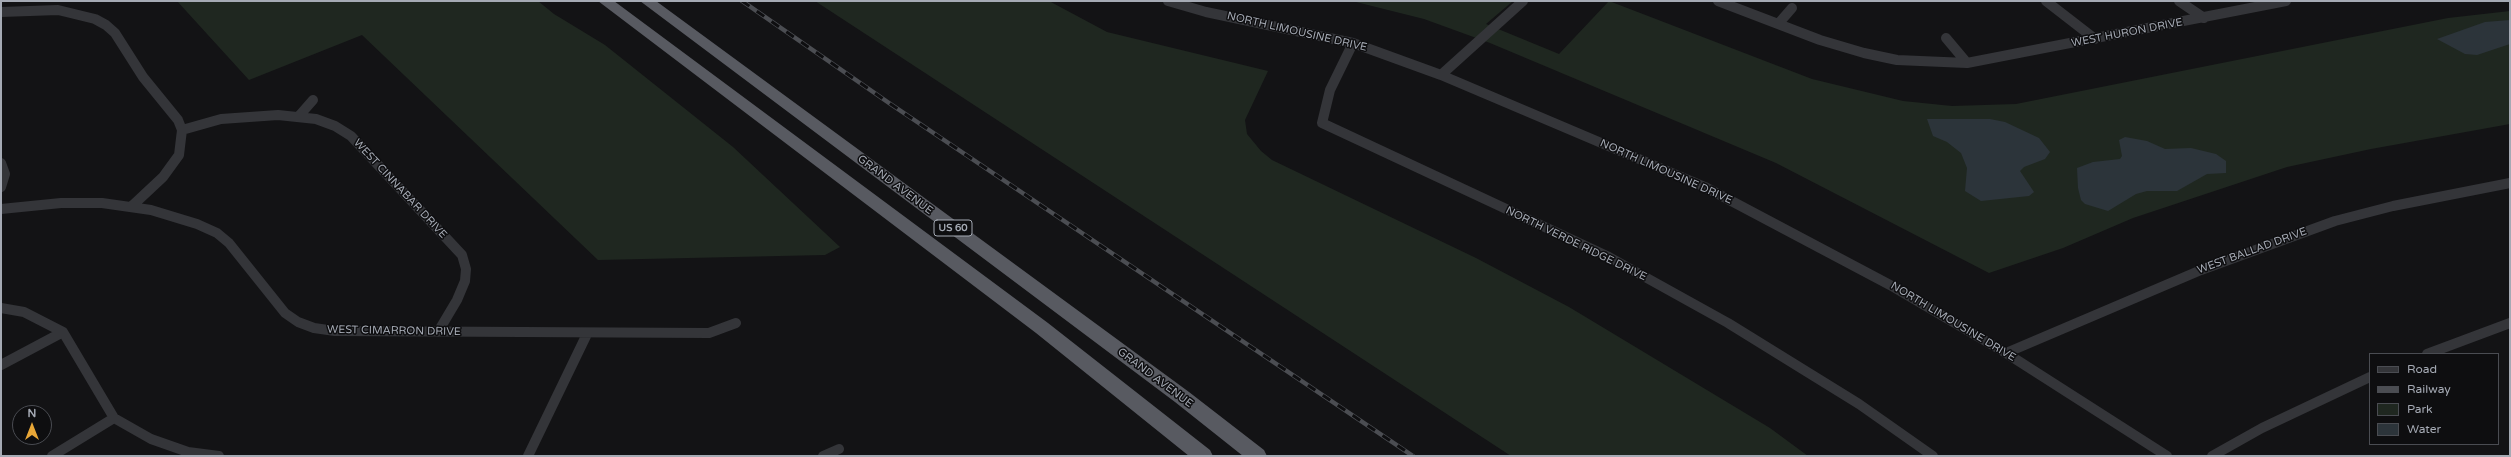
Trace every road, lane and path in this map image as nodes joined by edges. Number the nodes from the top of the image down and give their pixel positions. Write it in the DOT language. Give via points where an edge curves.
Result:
graph roads {
  1 [pos="58,1"];
  2 [pos="605,1"];
  3 [pos="647,1"];
  4 [pos="1168,1"];
  5 [pos="1523,1"];
  6 [pos="1718,1"];
  7 [pos="2046,1"];
  8 [pos="2179,1"];
  9 [pos="2286,1"];
  10 [pos="1792,8"];
  11 [pos="48,10"];
  12 [pos="1,12"];
  13 [pos="2204,18"];
  14 [pos="1779,23"];
  15 [pos="1946,38"];
  16 [pos="2095,39"];
  17 [pos="1353,43"];
  18 [pos="1967,63"];
  19 [pos="1441,75"];
  20 [pos="313,100"];
  21 [pos="299,116"];
  22 [pos="182,130"];
  23 [pos="1,163"];
  24 [pos="2510,183"];
  25 [pos="1,187"];
  26 [pos="132,206"];
  27 [pos="1,209"];
  28 [pos="1,308"];
  29 [pos="736,323"];
  30 [pos="2510,323"];
  31 [pos="63,332"];
  32 [pos="438,332"];
  33 [pos="587,334"];
  34 [pos="2006,353"];
  35 [pos="2430,353"];
  36 [pos="1,365"];
  37 [pos="2369,377"];
  38 [pos="114,418"];
  39 [pos="839,449"];
  40 [pos="52,456"];
  41 [pos="219,456"];
  42 [pos="528,456"];
  43 [pos="823,456"];
  44 [pos="1203,456"];
  45 [pos="1257,456"];
  46 [pos="1933,456"];
  47 [pos="2167,456"];
  48 [pos="2212,456"];
  1 -- 11 [label="street"];
  2 -- 44 [label="highway, US 60" via="1042,328"];
  3 -- 45 [label="highway, GRAND AVENUE / US 60" via="1182,397"];
  4 -- 17 [label="street, NORTH LIMOUSINE DRIVE" via="1206,12"];
  5 -- 19 [label="street"];
  6 -- 14 [label="street, WEST HURON DRIVE"];
  7 -- 16 [label="street"];
  8 -- 13 [label="street"];
  9 -- 13 [label="street, WEST HURON DRIVE"];
  10 -- 14 [label="street"];
  11 -- 12 [label="street"];
  11 -- 22 [label="street" via="76,13 106,25 178,120"];
  13 -- 16 [label="street, WEST HURON DRIVE"];
  14 -- 18 [label="street, WEST HURON DRIVE" via="1820,40 1864,53 1897,60"];
  15 -- 18 [label="street"];
  16 -- 18 [label="street, WEST HURON DRIVE"];
  17 -- 19 [label="street, NORTH LIMOUSINE DRIVE"];
  17 -- 46 [label="street, NORTH VERDE RIDGE DRIVE" via="1330,90 1322,123 1615,261 1741,331 1859,404"];
  19 -- 34 [label="street, NORTH LIMOUSINE DRIVE" via="1705,187 1890,285"];
  20 -- 21 [label="street"];
  21 -- 22 [label="street, WEST CINNABAR DRIVE" via="244,116 204,122"];
  21 -- 32 [label="street, WEST CINNABAR DRIVE" via="334,126 351,136 462,255 466,269 465,281"];
  22 -- 26 [label="street" via="179,155 172,166"];
  23 -- 25 [label="street" via="5,174"];
  24 -- 34 [label="street, WEST BALLAD DRIVE" via="2393,206 2335,222 2201,270"];
  26 -- 27 [label="street, WEST CIMARRON DRIVE" via="61,203"];
  26 -- 32 [label="street, WEST CIMARRON DRIVE" via="175,216 217,233 249,266 285,313 298,322 314,328 335,331"];
  28 -- 31 [label="street" via="24,312"];
  29 -- 33 [label="street, WEST CIMARRON DRIVE" via="709,332"];
  30 -- 35 [label="street"];
  31 -- 36 [label="street"];
  31 -- 38 [label="street"];
  32 -- 33 [label="street, WEST CIMARRON DRIVE"];
  33 -- 42 [label="street"];
  34 -- 47 [label="street, NORTH LIMOUSINE DRIVE"];
  37 -- 48 [label="street" via="2262,428"];
  38 -- 40 [label="street"];
  38 -- 41 [label="street" via="151,439 188,452"];
  39 -- 43 [label="street"];
}
